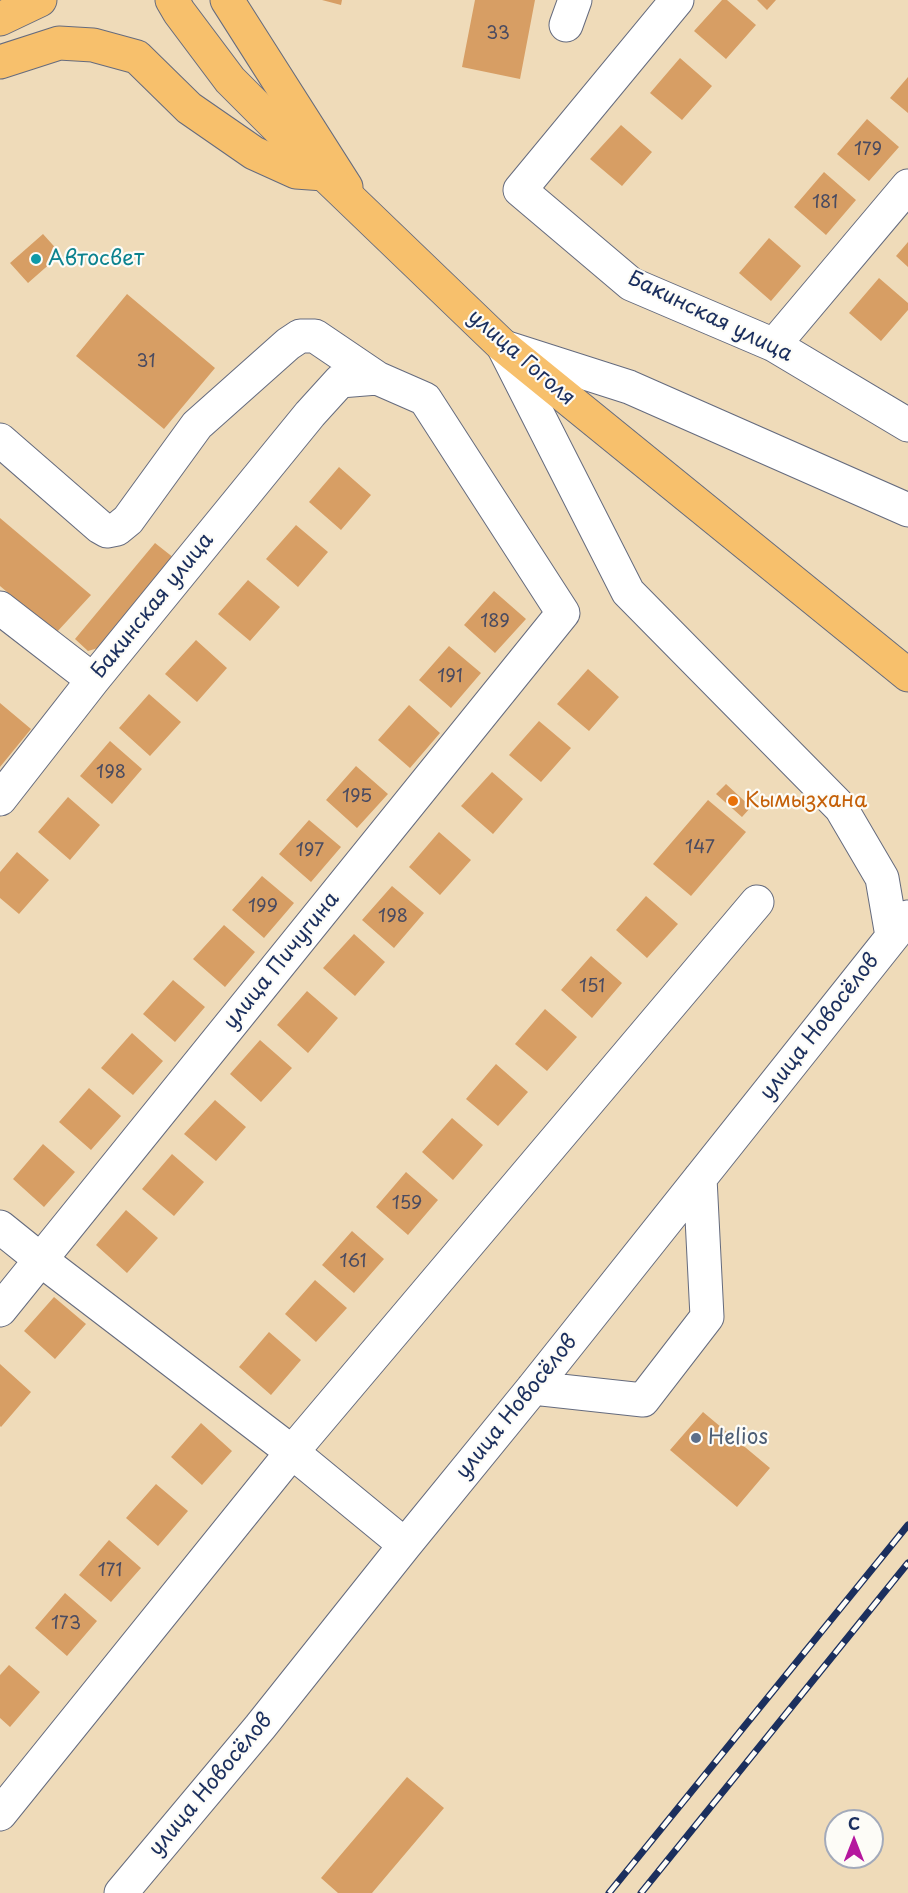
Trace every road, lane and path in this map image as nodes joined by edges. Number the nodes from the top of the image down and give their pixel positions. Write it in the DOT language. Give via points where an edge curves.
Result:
graph roads {
  1 [pos="40,0"];
  2 [pos="172,0"];
  3 [pos="227,0"];
  4 [pos="677,0"];
  5 [pos="0,20"];
  6 [pos="0,62"];
  7 [pos="324,174"];
  8 [pos="908,186"];
  9 [pos="356,204"];
  10 [pos="774,345"];
  11 [pos="503,346"];
  12 [pos="377,378"];
  13 [pos="908,425"];
  14 [pos="0,440"];
  15 [pos="908,510"];
  16 [pos="0,608"];
  17 [pos="908,675"];
  18 [pos="93,680"];
  19 [pos="0,799"];
  20 [pos="757,902"];
  21 [pos="900,926"];
  22 [pos="700,1178"];
  23 [pos="0,1227"];
  24 [pos="41,1260"];
  25 [pos="0,1310"];
  26 [pos="533,1388"];
  27 [pos="292,1452"];
  28 [pos="405,1545"];
  29 [pos="0,1814"];
  30 [pos="121,1893"];
  1 -- 5 [label="main road"];
  2 -- 7 [label="main road, улица Гоголя" via="230,80"];
  3 -- 9 [label="main road"];
  4 -- 10 [label="street, Бакинская улица" via="520,190 631,284"];
  6 -- 7 [label="main road" via="60,43 93,45 137,57 189,108 254,153 296,172"];
  7 -- 9 [label="main road, улица Гоголя"];
  8 -- 10 [label="street"];
  9 -- 11 [label="main road, улица Гоголя"];
  10 -- 13 [label="street, Бакинская улица"];
  11 -- 15 [label="street" via="629,387"];
  11 -- 17 [label="main road, улица Гоголя"];
  11 -- 21 [label="street" via="628,592 841,808 882,878"];
  12 -- 14 [label="street" via="315,336 300,336 197,425 128,520 107,531"];
  12 -- 18 [label="street, Бакинская улица" via="340,381"];
  12 -- 24 [label="street, улица Пичугина" via="425,399 563,613"];
  16 -- 18 [label="street"];
  18 -- 19 [label="street, Бакинская улица"];
  20 -- 27 [label="street"];
  21 -- 22 [label="street, улица Новосёлов"];
  22 -- 26 [label="street, улица Новосёлов"];
  22 -- 26 [label="street" via="707,1317 643,1400"];
  23 -- 24 [label="street"];
  24 -- 25 [label="street, улица Пичугина"];
  24 -- 27 [label="street"];
  26 -- 28 [label="street, улица Новосёлов"];
  27 -- 28 [label="street"];
  27 -- 29 [label="street"];
  28 -- 30 [label="street, улица Новосёлов" via="253,1736"];
}
